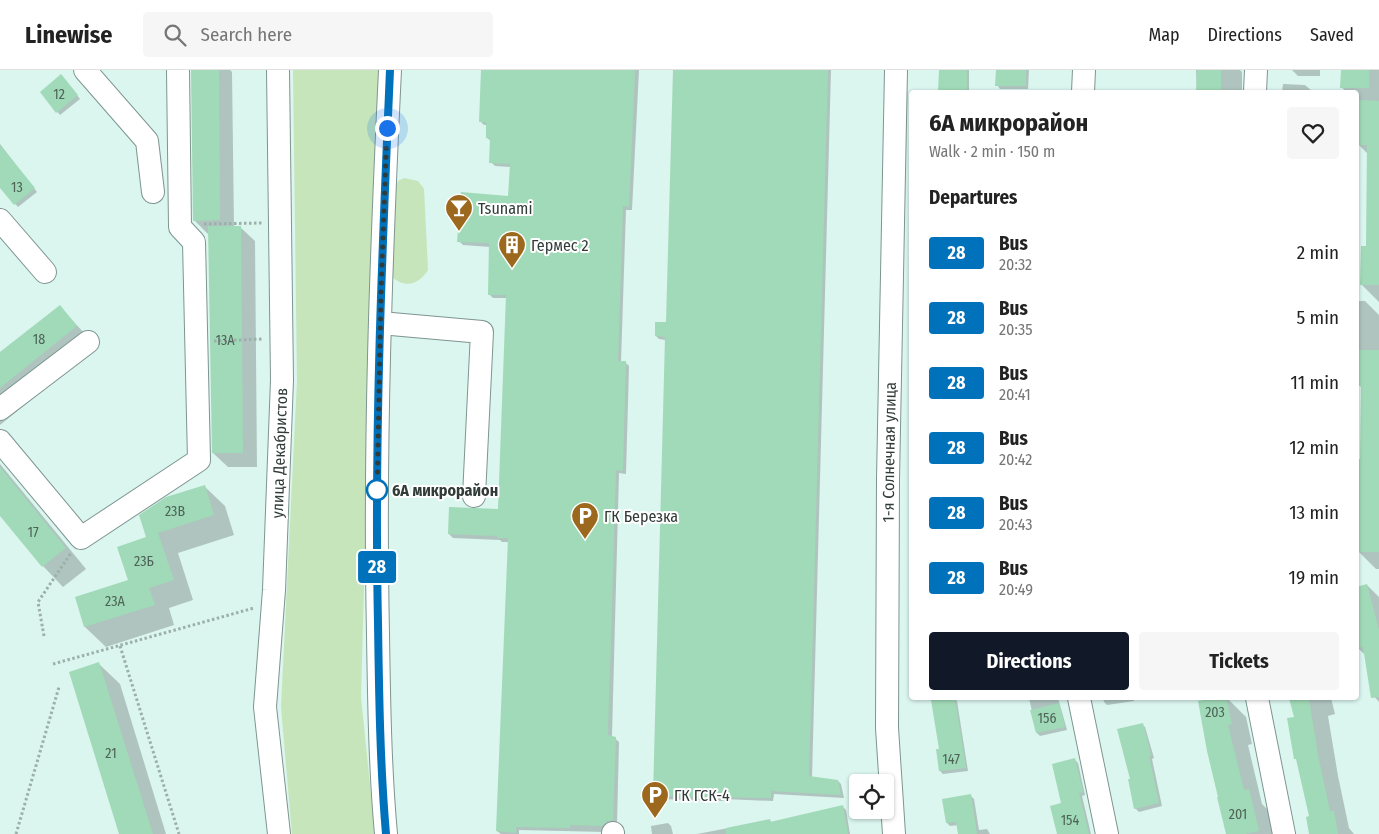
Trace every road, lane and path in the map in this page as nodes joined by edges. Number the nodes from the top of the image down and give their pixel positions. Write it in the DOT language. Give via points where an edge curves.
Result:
graph roads {
  1 [pos="85,70"];
  2 [pos="178,70"];
  3 [pos="278,70"];
  4 [pos="390,70"];
  5 [pos="896,70"];
  6 [pos="1084,70"];
  7 [pos="1256,70"];
  8 [pos="1083,90"];
  9 [pos="1255,90"];
  10 [pos="153,192"];
  11 [pos="0,220"];
  12 [pos="266,223"];
  13 [pos="180,224"];
  14 [pos="45,272"];
  15 [pos="380,323"];
  16 [pos="267,339"];
  17 [pos="196,341"];
  18 [pos="88,342"];
  19 [pos="0,409"];
  20 [pos="0,441"];
  21 [pos="474,496"];
  22 [pos="81,538"];
  23 [pos="261,606"];
  24 [pos="44,636"];
  25 [pos="120,646"];
  26 [pos="53,664"];
  27 [pos="60,687"];
  28 [pos="1079,700"];
  29 [pos="1257,700"];
  30 [pos="16,834"];
  31 [pos="179,834"];
  32 [pos="279,834"];
  33 [pos="386,834"];
  34 [pos="894,834"];
  35 [pos="1107,834"];
  36 [pos="1284,834"];
  1 -- 10 [label="street" via="147,141"];
  2 -- 13 [label="street"];
  3 -- 32 [label="street, улица Декабристов" via="282,380 266,707"];
  4 -- 15 [label="street"];
  5 -- 34 [label="street, 1-я Солнечная улица" via="887,728"];
  6 -- 8 [label="street"];
  7 -- 9 [label="street"];
  11 -- 14 [label="street"];
  12 -- 13 [label="path"];
  13 -- 17 [label="street" via="194,242"];
  15 -- 21 [label="street" via="482,332"];
  15 -- 33 [label="street" via="377,577"];
  16 -- 17 [label="path"];
  17 -- 22 [label="street" via="199,460"];
  18 -- 19 [label="street"];
  20 -- 22 [label="street"];
  22 -- 24 [label="path" via="38,602"];
  23 -- 25 [label="path"];
  25 -- 26 [label="path"];
  25 -- 31 [label="path"];
  27 -- 30 [label="path"];
  28 -- 35 [label="street"];
  29 -- 36 [label="street"];
}
